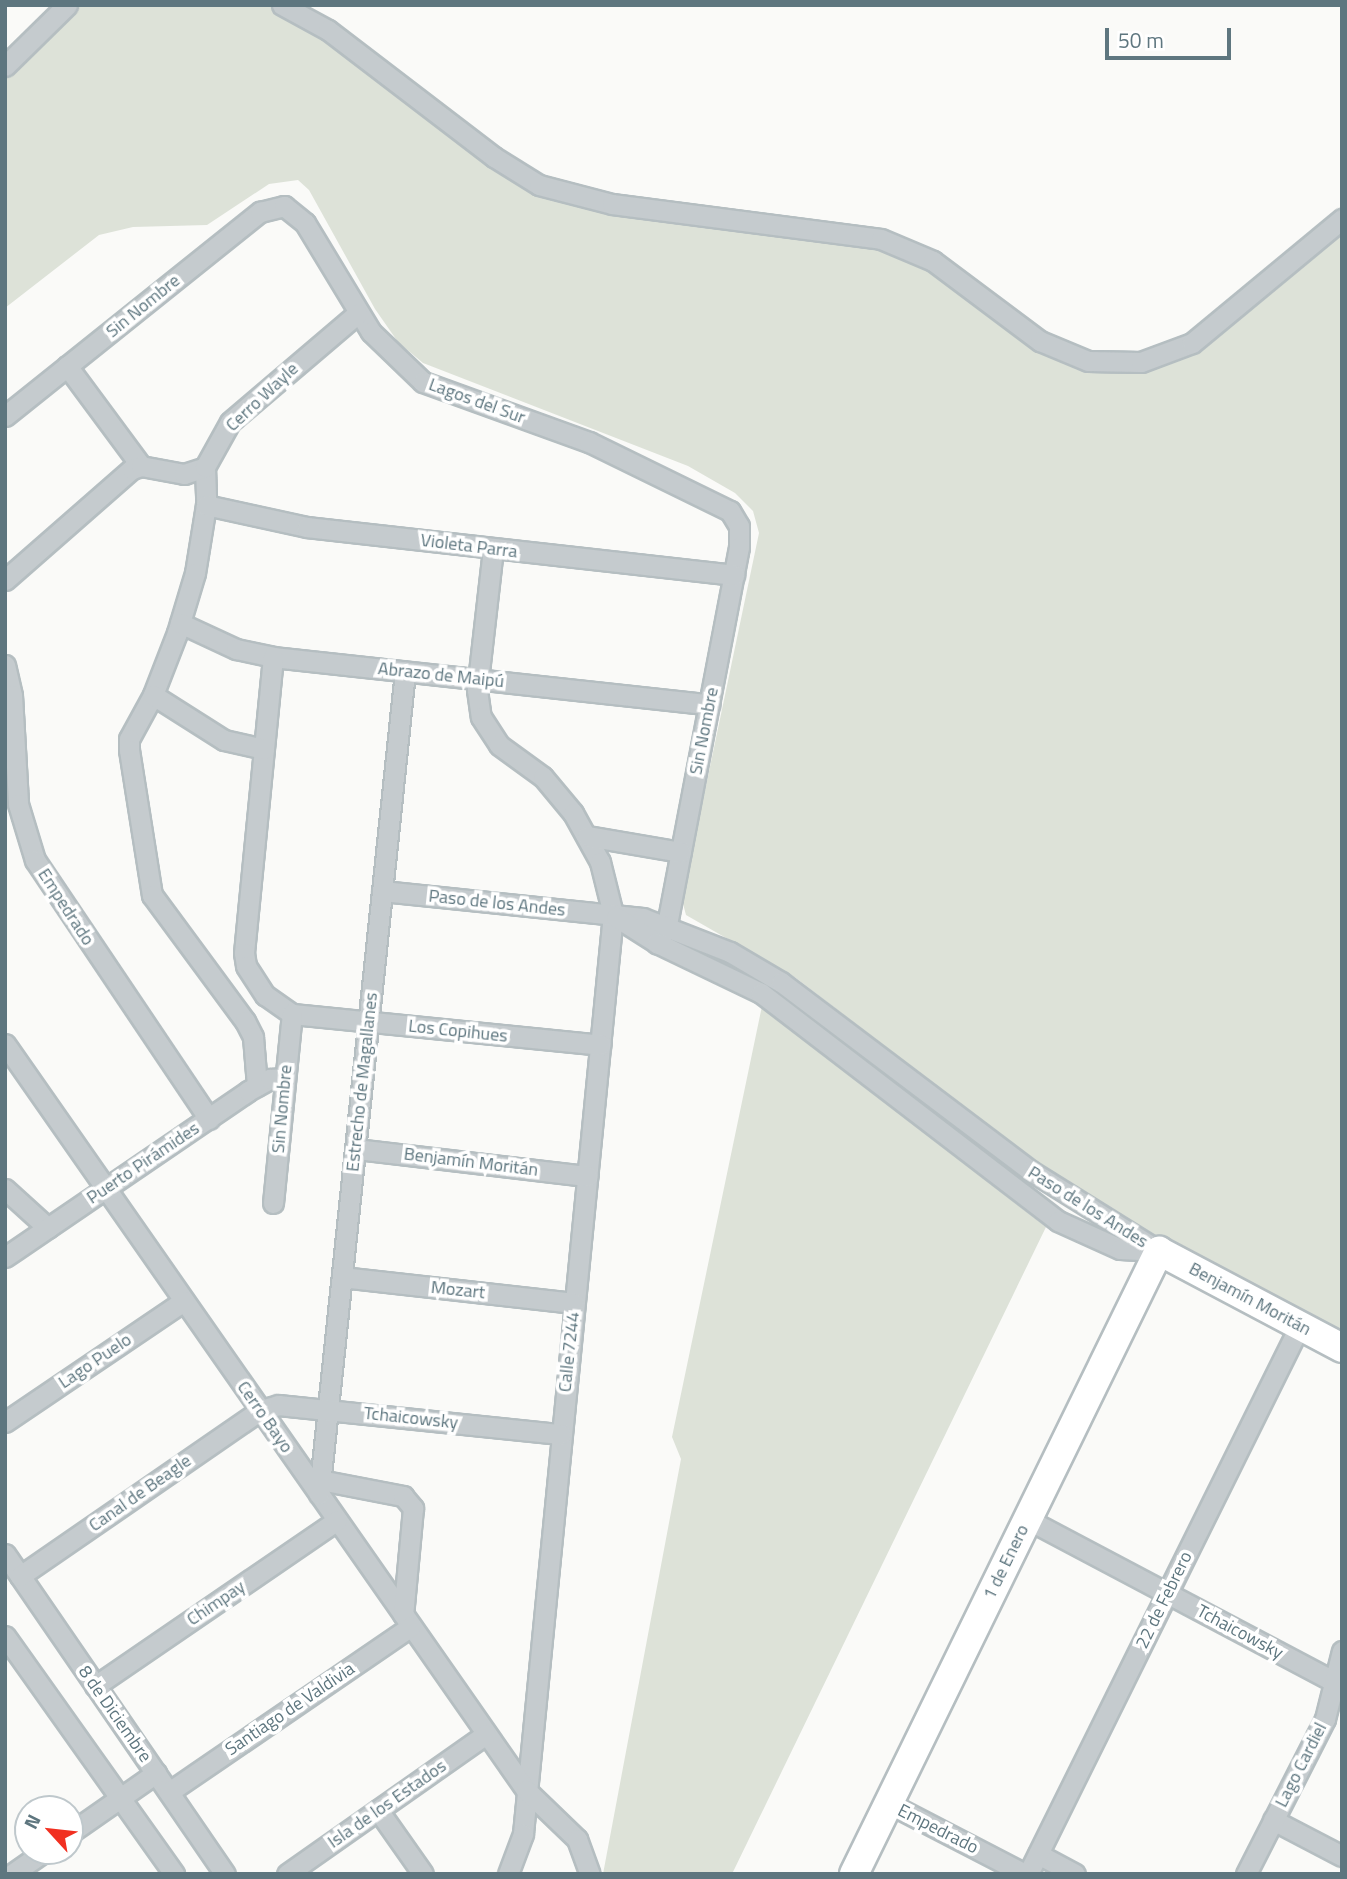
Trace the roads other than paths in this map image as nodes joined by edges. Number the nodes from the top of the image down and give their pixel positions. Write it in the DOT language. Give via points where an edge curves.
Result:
graph roads {
  1 [pos="66,5"];
  2 [pos="282,5"];
  3 [pos="5,66"];
  4 [pos="284,206"];
  5 [pos="1342,219"];
  6 [pos="357,314"];
  7 [pos="67,366"];
  8 [pos="5,416"];
  9 [pos="141,466"];
  10 [pos="205,467"];
  11 [pos="206,505"];
  12 [pos="736,518"];
  13 [pos="494,550"];
  14 [pos="733,575"];
  15 [pos="5,580"];
  16 [pos="180,623"];
  17 [pos="273,657"];
  18 [pos="5,664"];
  19 [pos="405,671"];
  20 [pos="478,679"];
  21 [pos="153,695"];
  22 [pos="709,704"];
  23 [pos="264,749"];
  24 [pos="11,808"];
  25 [pos="587,836"];
  26 [pos="681,852"];
  27 [pos="382,891"];
  28 [pos="612,914"];
  29 [pos="667,925"];
  30 [pos="657,943"];
  31 [pos="284,1010"];
  32 [pos="369,1022"];
  33 [pos="5,1044"];
  34 [pos="600,1045"];
  35 [pos="285,1077"];
  36 [pos="257,1086"];
  37 [pos="208,1119"];
  38 [pos="356,1149"];
  39 [pos="587,1176"];
  40 [pos="106,1188"];
  41 [pos="5,1189"];
  42 [pos="274,1203"];
  43 [pos="48,1228"];
  44 [pos="1159,1251"];
  45 [pos="5,1257"];
  46 [pos="341,1278"];
  47 [pos="184,1301"];
  48 [pos="574,1303"];
  49 [pos="1300,1325"];
  50 [pos="1342,1348"];
  51 [pos="328,1409"];
  52 [pos="261,1410"];
  53 [pos="5,1422"];
  54 [pos="561,1434"];
  55 [pos="320,1487"];
  56 [pos="1027,1519"];
  57 [pos="337,1520"];
  58 [pos="5,1554"];
  59 [pos="20,1576"];
  60 [pos="1167,1593"];
  61 [pos="407,1621"];
  62 [pos="5,1636"];
  63 [pos="1342,1651"];
  64 [pos="1339,1684"];
  65 [pos="95,1685"];
  66 [pos="486,1734"];
  67 [pos="156,1773"];
  68 [pos="526,1790"];
  69 [pos="169,1792"];
  70 [pos="121,1798"];
  71 [pos="888,1803"];
  72 [pos="378,1810"];
  73 [pos="1273,1821"];
  74 [pos="84,1823"];
  75 [pos="1038,1854"];
  76 [pos="1342,1856"];
  77 [pos="5,1862"];
  78 [pos="13,1873"];
  79 [pos="174,1874"];
  80 [pos="225,1874"];
  81 [pos="287,1874"];
  82 [pos="423,1874"];
  83 [pos="508,1874"];
  84 [pos="590,1874"];
  85 [pos="854,1874"];
  86 [pos="1027,1874"];
  87 [pos="1075,1874"];
  88 [pos="1246,1874"];
  1 -- 3 [label="street"];
  2 -- 5 [label="street" via="328,30 494,157 539,185 612,204 881,239 933,261 1040,341 1088,361 1141,362 1192,343"];
  4 -- 6 [label="street, Lagos del Sur" via="305,223"];
  4 -- 7 [label="street, Sin Nombre" via="260,212"];
  6 -- 10 [label="street, Cerro Wayle" via="230,422"];
  6 -- 12 [label="street, Lagos del Sur" via="387,352 423,382 616,453 721,505"];
  7 -- 8 [label="street, Sin Nombre"];
  7 -- 9 [label="street"];
  9 -- 10 [label="street" via="184,474"];
  9 -- 15 [label="street" via="123,475"];
  10 -- 11 [label="street"];
  11 -- 13 [label="street, Violeta Parra" via="307,527"];
  11 -- 16 [label="street" via="195,573"];
  12 -- 14 [label="street, Sin Nombre" via="740,536"];
  13 -- 14 [label="street, Violeta Parra"];
  13 -- 20 [label="street"];
  14 -- 22 [label="street, Sin Nombre"];
  16 -- 17 [label="street, Abrazo de Maipú" via="236,649"];
  16 -- 21 [label="street"];
  17 -- 19 [label="street, Abrazo de Maipú"];
  17 -- 23 [label="street"];
  18 -- 24 [label="street, Empedrado" via="12,695"];
  19 -- 20 [label="street, Abrazo de Maipú"];
  19 -- 27 [label="street, Estrecho de Magallanes"];
  20 -- 22 [label="street, Abrazo de Maipú"];
  20 -- 25 [label="street" via="478,704 488,732 558,792"];
  21 -- 23 [label="street" via="224,740"];
  21 -- 36 [label="street" via="129,739 152,894 245,1021 253,1037"];
  22 -- 26 [label="street, Sin Nombre"];
  23 -- 31 [label="street" via="244,953 253,979"];
  24 -- 37 [label="street, Empedrado" via="40,869"];
  25 -- 26 [label="street"];
  25 -- 28 [label="street" via="606,881"];
  26 -- 29 [label="street, Sin Nombre"];
  27 -- 28 [label="street, Paso de los Andes"];
  27 -- 32 [label="street, Estrecho de Magallanes"];
  28 -- 29 [label="street, Paso de los Andes"];
  28 -- 30 [label="street, Paso de los Andes"];
  28 -- 34 [label="street, Calle 7244"];
  29 -- 30 [label="street, Sin Nombre"];
  29 -- 44 [label="street, Paso de los Andes" via="765,971 1023,1166"];
  30 -- 44 [label="street, Paso de los Andes" via="770,999 1058,1221 1120,1249"];
  31 -- 32 [label="street, Los Copihues"];
  31 -- 35 [label="street, Sin Nombre"];
  32 -- 34 [label="street, Los Copihues"];
  32 -- 38 [label="street, Estrecho de Magallanes"];
  33 -- 40 [label="street, Cerro Bayo"];
  34 -- 39 [label="street, Calle 7244"];
  35 -- 36 [label="street, Puerto Pirámides"];
  35 -- 42 [label="street, Sin Nombre"];
  36 -- 37 [label="street, Puerto Pirámides"];
  37 -- 40 [label="street, Puerto Pirámides"];
  38 -- 39 [label="street, Benjamín Moritán"];
  38 -- 46 [label="street, Estrecho de Magallanes"];
  39 -- 48 [label="street, Calle 7244"];
  40 -- 43 [label="street, Puerto Pirámides"];
  40 -- 47 [label="street, Cerro Bayo"];
  41 -- 43 [label="street"];
  43 -- 45 [label="street, Puerto Pirámides"];
  44 -- 49 [label="street, Benjamín Moritán"];
  44 -- 56 [label="street, 1 de Enero"];
  46 -- 48 [label="street, Mozart"];
  46 -- 51 [label="street, Estrecho de Magallanes"];
  47 -- 52 [label="street, Cerro Bayo"];
  47 -- 53 [label="street, Lago Puelo"];
  48 -- 54 [label="street, Calle 7244"];
  49 -- 50 [label="street, Benjamín Moritán"];
  49 -- 60 [label="street, 22 de Febrero"];
  51 -- 52 [label="street, Tchaicowsky" via="278,1405"];
  51 -- 54 [label="street, Tchaicowsky"];
  51 -- 55 [label="street, Estrecho de Magallanes"];
  52 -- 55 [label="street, Cerro Bayo"];
  52 -- 59 [label="street, Canal de Beagle"];
  54 -- 68 [label="street, Calle 7244"];
  55 -- 57 [label="street, Cerro Bayo"];
  55 -- 61 [label="street" via="403,1496 413,1508"];
  56 -- 60 [label="street, Tchaicowsky"];
  56 -- 71 [label="street, 1 de Enero"];
  57 -- 61 [label="street, Cerro Bayo"];
  57 -- 65 [label="street, Chimpay"];
  58 -- 59 [label="street, 8 de Diciembre"];
  59 -- 65 [label="street, 8 de Diciembre"];
  60 -- 64 [label="street, Tchaicowsky"];
  60 -- 75 [label="street, 22 de Febrero"];
  61 -- 66 [label="street, Cerro Bayo"];
  61 -- 69 [label="street, Santiago de Valdivia"];
  62 -- 70 [label="street"];
  63 -- 64 [label="street, Lago Cardiel"];
  64 -- 73 [label="street, Lago Cardiel"];
  65 -- 67 [label="street, 8 de Diciembre"];
  66 -- 68 [label="street, Cerro Bayo"];
  66 -- 72 [label="street, Isla de los Estados"];
  67 -- 69 [label="street, 8 de Diciembre"];
  67 -- 70 [label="street"];
  68 -- 83 [label="street, Calle 7244" via="522,1845"];
  68 -- 84 [label="street, Cerro Bayo" via="577,1839"];
  69 -- 80 [label="street, 8 de Diciembre"];
  70 -- 74 [label="street"];
  70 -- 79 [label="street"];
  71 -- 85 [label="street, 1 de Enero"];
  71 -- 86 [label="street, Empedrado"];
  72 -- 81 [label="street, Isla de los Estados"];
  72 -- 82 [label="street"];
  73 -- 76 [label="street"];
  73 -- 88 [label="street, Lago Cardiel"];
  75 -- 86 [label="street, 22 de Febrero"];
  75 -- 87 [label="street"];
  77 -- 78 [label="street"];
}
